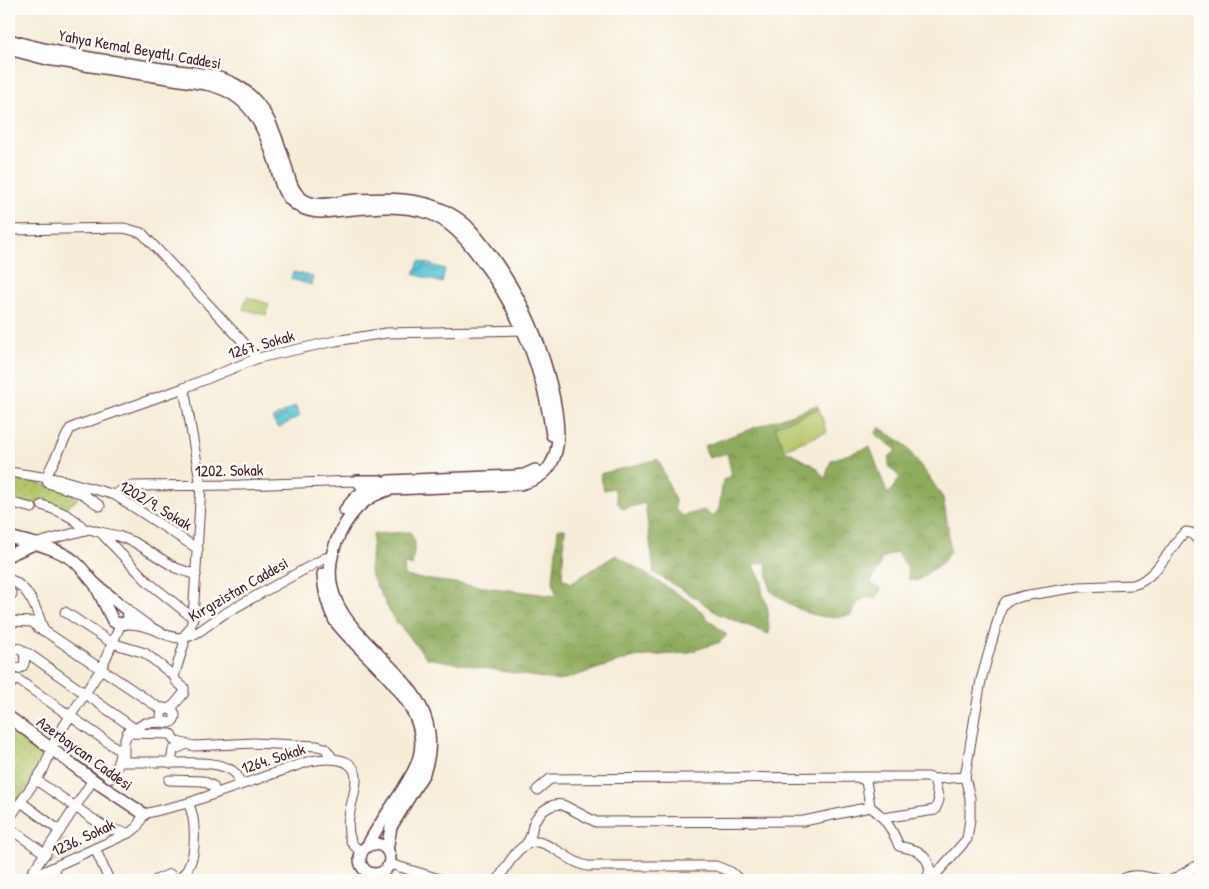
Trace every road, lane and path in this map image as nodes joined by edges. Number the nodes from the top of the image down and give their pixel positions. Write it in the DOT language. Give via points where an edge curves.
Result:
graph roads {
  1 [pos="9,40"];
  2 [pos="9,49"];
  3 [pos="95,62"];
  4 [pos="9,230"];
  5 [pos="524,330"];
  6 [pos="258,358"];
  7 [pos="184,388"];
  8 [pos="9,472"];
  9 [pos="46,477"];
  10 [pos="397,480"];
  11 [pos="352,481"];
  12 [pos="201,486"];
  13 [pos="115,495"];
  14 [pos="363,496"];
  15 [pos="9,502"];
  16 [pos="42,506"];
  17 [pos="100,506"];
  18 [pos="32,508"];
  19 [pos="85,530"];
  20 [pos="100,532"];
  21 [pos="9,537"];
  22 [pos="1200,542"];
  23 [pos="34,544"];
  24 [pos="198,549"];
  25 [pos="9,555"];
  26 [pos="329,558"];
  27 [pos="196,576"];
  28 [pos="9,579"];
  29 [pos="95,584"];
  30 [pos="126,609"];
  31 [pos="65,612"];
  32 [pos="112,618"];
  33 [pos="193,618"];
  34 [pos="9,621"];
  35 [pos="123,624"];
  36 [pos="159,631"];
  37 [pos="44,632"];
  38 [pos="182,638"];
  39 [pos="112,643"];
  40 [pos="14,651"];
  41 [pos="9,663"];
  42 [pos="21,667"];
  43 [pos="101,669"];
  44 [pos="174,676"];
  45 [pos="17,679"];
  46 [pos="9,685"];
  47 [pos="84,695"];
  48 [pos="168,709"];
  49 [pos="70,716"];
  50 [pos="9,717"];
  51 [pos="130,730"];
  52 [pos="56,738"];
  53 [pos="185,745"];
  54 [pos="52,749"];
  55 [pos="333,759"];
  56 [pos="122,762"];
  57 [pos="170,762"];
  58 [pos="114,772"];
  59 [pos="857,777"];
  60 [pos="965,778"];
  61 [pos="934,779"];
  62 [pos="36,780"];
  63 [pos="93,780"];
  64 [pos="169,780"];
  65 [pos="240,785"];
  66 [pos="537,790"];
  67 [pos="215,793"];
  68 [pos="21,802"];
  69 [pos="188,803"];
  70 [pos="870,806"];
  71 [pos="75,808"];
  72 [pos="144,814"];
  73 [pos="883,818"];
  74 [pos="9,819"];
  75 [pos="9,828"];
  76 [pos="60,830"];
  77 [pos="128,833"];
  78 [pos="526,844"];
  79 [pos="95,848"];
  80 [pos="364,849"];
  81 [pos="387,850"];
  82 [pos="46,854"];
  83 [pos="1200,864"];
  84 [pos="361,867"];
  85 [pos="53,868"];
  86 [pos="387,872"];
  87 [pos="170,874"];
  88 [pos="928,877"];
  89 [pos="26,880"];
  90 [pos="58,880"];
  91 [pos="109,880"];
  92 [pos="156,880"];
  93 [pos="179,880"];
  94 [pos="370,880"];
  95 [pos="443,880"];
  96 [pos="498,880"];
  97 [pos="740,880"];
  98 [pos="1121,880"];
  99 [pos="1160,880"];
  100 [pos="1172,880"];
  1 -- 3 [label="main road, Yahya Kemal Beyatlı Caddesi"];
  2 -- 3 [label="main road, Yahya Kemal Beyatlı Caddesi" via="47,59"];
  3 -- 5 [label="main road, Yahya Kemal Beyatlı Caddesi" via="206,84 237,96 249,107 262,129 284,192 294,204 305,210 406,209 430,213 442,219 465,238"];
  3 -- 14 [label="main road, Yahya Kemal Beyatlı Caddesi" via="208,76 235,85 250,94 263,110 277,140 291,186 304,200 324,204 396,200 441,209 470,229 519,301 542,356 555,402 559,439 548,469 537,478 520,484 391,489"];
  4 -- 6 [label="street" via="124,228 142,233"];
  5 -- 6 [label="street, 1267. Sokak" via="386,333 335,340"];
  5 -- 10 [label="main road, Yahya Kemal Beyatlı Caddesi" via="541,384 552,443 538,469 516,476"];
  6 -- 7 [label="street, 1267. Sokak"];
  7 -- 9 [label="street, 1267. Sokak" via="70,429"];
  7 -- 12 [label="street"];
  8 -- 9 [label="street, 1202/9. Sokak"];
  9 -- 13 [label="street, 1202/9. Sokak"];
  9 -- 17 [label="street" via="48,483 83,494"];
  10 -- 11 [label="main road"];
  10 -- 14 [label="main road, Yahya Kemal Beyatlı Caddesi" via="380,483"];
  11 -- 12 [label="street, 1202. Sokak"];
  11 -- 14 [label="street"];
  12 -- 13 [label="street, 1202. Sokak" via="132,486"];
  12 -- 24 [label="street"];
  13 -- 24 [label="street, 1202/9. Sokak"];
  14 -- 26 [label="main road, Yahya Kemal Beyatlı Caddesi"];
  15 -- 18 [label="street"];
  16 -- 19 [label="street" via="66,514"];
  19 -- 20 [label="street"];
  19 -- 23 [label="street"];
  20 -- 27 [label="street" via="134,542 176,568"];
  20 -- 33 [label="street" via="148,582"];
  21 -- 23 [label="main road, Kırgızistan Caddesi"];
  22 -- 60 [label="street" via="1186,532 1142,583 1079,587 1006,602 1001,609 982,680"];
  23 -- 25 [label="main road"];
  23 -- 29 [label="main road, Kırgızistan Caddesi" via="73,560"];
  24 -- 27 [label="street"];
  26 -- 38 [label="street, Kırgızistan Caddesi"];
  26 -- 80 [label="main road, Yahya Kemal Beyatlı Caddesi" via="323,573 324,591 331,613 406,698 419,732 415,769"];
  26 -- 81 [label="main road, Yahya Kemal Beyatlı Caddesi" via="334,597 340,612 412,691 429,728 427,766 391,827"];
  27 -- 33 [label="street"];
  28 -- 37 [label="street" via="32,600"];
  29 -- 30 [label="main road, Kırgızistan Caddesi"];
  29 -- 32 [label="main road, Kırgızistan Caddesi"];
  30 -- 32 [label="main road" via="114,610"];
  30 -- 35 [label="main road" via="129,618"];
  30 -- 36 [label="street, Kırgızistan Caddesi"];
  31 -- 39 [label="street"];
  32 -- 35 [label="main road" via="115,623"];
  32 -- 39 [label="street, Kırgızistan Caddesi"];
  33 -- 38 [label="street" via="190,630"];
  34 -- 37 [label="street" via="33,622"];
  35 -- 36 [label="street, Kırgızistan Caddesi"];
  35 -- 39 [label="street, Kırgızistan Caddesi"];
  36 -- 38 [label="street, Kırgızistan Caddesi"];
  37 -- 43 [label="street"];
  38 -- 44 [label="street" via="184,644"];
  39 -- 43 [label="street, Kırgızistan Caddesi"];
  39 -- 44 [label="street" via="145,653"];
  40 -- 42 [label="street" via="26,659"];
  40 -- 47 [label="street" via="29,654"];
  41 -- 42 [label="street" via="15,668"];
  42 -- 45 [label="street"];
  43 -- 47 [label="street, Kırgızistan Caddesi"];
  43 -- 48 [label="street" via="158,707"];
  44 -- 48 [label="street" via="185,691"];
  45 -- 46 [label="street"];
  45 -- 49 [label="street"];
  47 -- 49 [label="street, Kırgızistan Caddesi"];
  47 -- 51 [label="street"];
  48 -- 51 [label="street" via="172,710 173,720 145,723"];
  49 -- 52 [label="street, Kırgızistan Caddesi"];
  49 -- 58 [label="street" via="119,750"];
  50 -- 54 [label="main road, Azerbaycan Caddesi"];
  51 -- 53 [label="street" via="171,734 174,740"];
  51 -- 56 [label="street" via="124,741"];
  52 -- 54 [label="street, Kırgızistan Caddesi"];
  52 -- 58 [label="street" via="111,778"];
  53 -- 55 [label="street" via="258,743 317,746 325,748"];
  53 -- 57 [label="street" via="173,750"];
  54 -- 62 [label="street, Kırgızistan Caddesi"];
  54 -- 63 [label="main road, Azerbaycan Caddesi"];
  55 -- 65 [label="street, 1264. Sokak" via="307,762"];
  55 -- 80 [label="street" via="349,764 356,774 348,815 349,827 351,842"];
  56 -- 57 [label="street"];
  56 -- 58 [label="street"];
  57 -- 65 [label="street" via="224,767 237,775"];
  59 -- 61 [label="street"];
  59 -- 66 [label="street" via="550,779"];
  59 -- 70 [label="street" via="866,781"];
  60 -- 61 [label="street"];
  60 -- 88 [label="street" via="970,798 967,839 938,872"];
  61 -- 73 [label="street" via="939,800 935,810"];
  62 -- 68 [label="street, Kırgızistan Caddesi"];
  62 -- 71 [label="street"];
  63 -- 71 [label="street, 1236. Sokak"];
  63 -- 72 [label="main road, Azerbaycan Caddesi"];
  64 -- 67 [label="street" via="206,782 213,786"];
  65 -- 67 [label="street, 1264. Sokak"];
  67 -- 69 [label="street, 1264. Sokak"];
  68 -- 74 [label="street, Kırgızistan Caddesi"];
  68 -- 76 [label="street"];
  69 -- 72 [label="street, 1264. Sokak"];
  69 -- 93 [label="street" via="194,825 192,854 189,867"];
  70 -- 73 [label="street"];
  70 -- 78 [label="street" via="804,821 596,822 557,804 536,819 532,836"];
  71 -- 76 [label="street, 1236. Sokak"];
  71 -- 77 [label="street" via="106,828"];
  72 -- 77 [label="street, 1236. Sokak" via="137,828"];
  73 -- 88 [label="street" via="899,846 919,852 927,862 930,868"];
  75 -- 82 [label="street"];
  76 -- 82 [label="street, 1236. Sokak"];
  77 -- 79 [label="street, 1236. Sokak"];
  78 -- 96 [label="street"];
  78 -- 97 [label="street" via="541,843 587,866 716,866"];
  79 -- 85 [label="street, 1236. Sokak"];
  79 -- 91 [label="street"];
  80 -- 81 [label="main road" via="378,844"];
  80 -- 84 [label="main road"];
  81 -- 86 [label="main road" via="390,854"];
  82 -- 89 [label="street, 1236. Sokak"];
  83 -- 100 [label="street"];
  84 -- 86 [label="main road" via="374,875"];
  84 -- 94 [label="main road"];
  85 -- 89 [label="street, 1236. Sokak"];
  85 -- 90 [label="street"];
  86 -- 95 [label="street"];
  87 -- 92 [label="street"];
  98 -- 99 [label="street" via="1144,876"];
}
